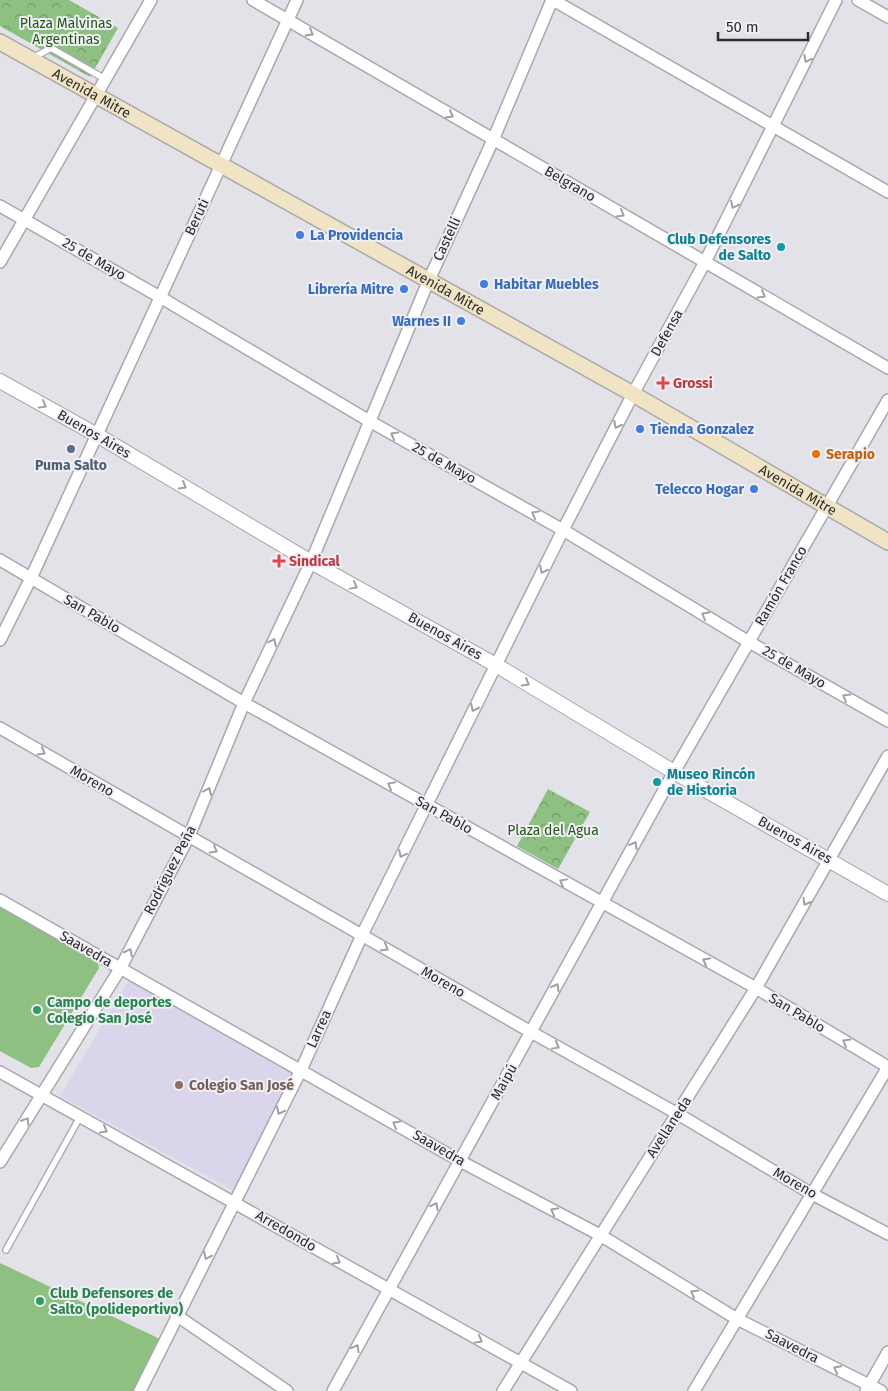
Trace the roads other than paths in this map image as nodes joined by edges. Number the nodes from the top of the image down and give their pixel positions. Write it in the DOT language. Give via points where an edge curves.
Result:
graph roads {
  1 [pos="151,0"];
  2 [pos="253,0"];
  3 [pos="297,0"];
  4 [pos="553,0"];
  5 [pos="836,0"];
  6 [pos="858,0"];
  7 [pos="888,17"];
  8 [pos="288,20"];
  9 [pos="0,42"];
  10 [pos="31,60"];
  11 [pos="105,79"];
  12 [pos="95,97"];
  13 [pos="773,127"];
  14 [pos="493,140"];
  15 [pos="222,164"];
  16 [pos="888,192"];
  17 [pos="0,206"];
  18 [pos="24,220"];
  19 [pos="0,262"];
  20 [pos="706,262"];
  21 [pos="428,282"];
  22 [pos="160,297"];
  23 [pos="888,368"];
  24 [pos="0,381"];
  25 [pos="633,394"];
  26 [pos="888,400"];
  27 [pos="371,422"];
  28 [pos="97,435"];
  29 [pos="826,507"];
  30 [pos="563,530"];
  31 [pos="888,542"];
  32 [pos="0,560"];
  33 [pos="311,562"];
  34 [pos="32,578"];
  35 [pos="0,640"];
  36 [pos="749,642"];
  37 [pos="496,665"];
  38 [pos="244,703"];
  39 [pos="888,721"];
  40 [pos="0,728"];
  41 [pos="888,756"];
  42 [pos="674,772"];
  43 [pos="426,805"];
  44 [pos="189,836"];
  45 [pos="830,860"];
  46 [pos="888,894"];
  47 [pos="0,900"];
  48 [pos="602,904"];
  49 [pos="362,935"];
  50 [pos="120,969"];
  51 [pos="756,988"];
  52 [pos="531,1032"];
  53 [pos="888,1068"];
  54 [pos="301,1070"];
  55 [pos="0,1072"];
  56 [pos="42,1096"];
  57 [pos="678,1114"];
  58 [pos="80,1116"];
  59 [pos="460,1161"];
  60 [pos="0,1162"];
  61 [pos="812,1194"];
  62 [pos="235,1202"];
  63 [pos="888,1234"];
  64 [pos="600,1236"];
  65 [pos="6,1250"];
  66 [pos="388,1290"];
  67 [pos="176,1315"];
  68 [pos="737,1319"];
  69 [pos="888,1352"];
  70 [pos="521,1362"];
  71 [pos="868,1388"];
  72 [pos="140,1391"];
  73 [pos="286,1391"];
  74 [pos="333,1391"];
  75 [pos="503,1391"];
  76 [pos="571,1391"];
  77 [pos="694,1391"];
  78 [pos="881,1391"];
  1 -- 11 [label="street"];
  2 -- 8 [label="street, Belgrano"];
  3 -- 8 [label="street, Beruti"];
  4 -- 13 [label="street"];
  4 -- 14 [label="street, Castelli"];
  5 -- 13 [label="street, Defensa, one-way"];
  6 -- 7 [label="street"];
  8 -- 14 [label="street, Belgrano, one-way"];
  8 -- 15 [label="street, Beruti"];
  9 -- 10 [label="main road, Avenida Mitre"];
  10 -- 11 [label="lane" via="51,48"];
  10 -- 12 [label="main road, Avenida Mitre"];
  11 -- 12 [label="street"];
  12 -- 15 [label="main road, Avenida Mitre"];
  12 -- 18 [label="street"];
  13 -- 16 [label="street"];
  13 -- 20 [label="street, Defensa, one-way"];
  14 -- 20 [label="street, Belgrano, one-way"];
  14 -- 21 [label="street, Castelli"];
  15 -- 21 [label="main road, Avenida Mitre"];
  15 -- 22 [label="street, Beruti"];
  17 -- 18 [label="street, 25 de Mayo"];
  18 -- 19 [label="street"];
  18 -- 22 [label="street, 25 de Mayo"];
  20 -- 23 [label="street, Belgrano, one-way"];
  20 -- 25 [label="street, Defensa"];
  21 -- 25 [label="main road, Avenida Mitre"];
  21 -- 27 [label="street, Castelli"];
  22 -- 27 [label="street, 25 de Mayo"];
  22 -- 28 [label="street, Beruti"];
  24 -- 28 [label="street, Buenos Aires, one-way"];
  25 -- 29 [label="main road, Avenida Mitre"];
  25 -- 30 [label="street, Defensa, one-way"];
  26 -- 29 [label="street, Ramón Franco"];
  30 -- 27 [label="street, 25 de Mayo, one-way"];
  27 -- 33 [label="street, Castelli"];
  28 -- 33 [label="street, Buenos Aires, one-way"];
  28 -- 34 [label="street, Beruti"];
  29 -- 31 [label="main road, Avenida Mitre"];
  29 -- 36 [label="street, Ramón Franco"];
  36 -- 30 [label="street, 25 de Mayo, one-way"];
  30 -- 37 [label="street, Defensa, one-way"];
  32 -- 34 [label="street, San Pablo"];
  33 -- 37 [label="street, Buenos Aires, one-way"];
  38 -- 33 [label="street, Rodríguez Peña, one-way"];
  34 -- 35 [label="street, Beruti"];
  34 -- 38 [label="street, San Pablo"];
  39 -- 36 [label="street, 25 de Mayo, one-way"];
  36 -- 42 [label="street, Ramón Franco"];
  37 -- 42 [label="street, Buenos Aires, one-way"];
  37 -- 43 [label="street, Larrea, one-way"];
  43 -- 38 [label="street, San Pablo, one-way"];
  44 -- 38 [label="street, Rodríguez Peña, one-way"];
  40 -- 44 [label="street, Moreno, one-way"];
  41 -- 45 [label="street, Avellaneda"];
  42 -- 45 [label="street, Buenos Aires"];
  48 -- 42 [label="street, Maipú, one-way"];
  48 -- 43 [label="street, San Pablo, one-way"];
  43 -- 49 [label="street, Larrea, one-way"];
  44 -- 49 [label="street, Moreno, one-way"];
  50 -- 44 [label="street, Rodríguez Peña, one-way"];
  45 -- 46 [label="street, Buenos Aires"];
  45 -- 51 [label="street, Avellaneda, one-way"];
  47 -- 50 [label="street, Saavedra"];
  51 -- 48 [label="street, San Pablo, one-way"];
  52 -- 48 [label="street, Maipú, one-way"];
  49 -- 52 [label="street, Moreno, one-way"];
  49 -- 54 [label="street, Larrea"];
  50 -- 54 [label="street, Saavedra"];
  50 -- 56 [label="street, Rodríguez Peña"];
  53 -- 51 [label="street, San Pablo, one-way"];
  51 -- 57 [label="street, Avellaneda"];
  52 -- 57 [label="street, Moreno, one-way"];
  52 -- 59 [label="street, Maipú"];
  53 -- 61 [label="street"];
  59 -- 54 [label="street, Saavedra, one-way"];
  54 -- 62 [label="street, Larrea, one-way"];
  55 -- 56 [label="street, Arredondo"];
  56 -- 58 [label="street, Arredondo"];
  60 -- 56 [label="street, Rodríguez Peña, one-way"];
  57 -- 61 [label="street, Moreno"];
  57 -- 64 [label="street, Avellaneda"];
  58 -- 62 [label="street, Arredondo, one-way"];
  58 -- 65 [label="lane"];
  64 -- 59 [label="street, Saavedra, one-way"];
  66 -- 59 [label="street, Maipú, one-way"];
  61 -- 63 [label="street, Moreno"];
  61 -- 68 [label="street"];
  62 -- 66 [label="street, Arredondo, one-way"];
  62 -- 67 [label="street, Larrea, one-way"];
  68 -- 64 [label="street, Saavedra, one-way"];
  64 -- 70 [label="street, Avellaneda"];
  66 -- 70 [label="street, Arredondo, one-way"];
  74 -- 66 [label="street, Maipú, one-way"];
  67 -- 72 [label="street, Larrea"];
  67 -- 73 [label="street"];
  71 -- 68 [label="street, Saavedra, one-way"];
  68 -- 77 [label="street"];
  69 -- 71 [label="street"];
  70 -- 75 [label="street, Avellaneda"];
  70 -- 76 [label="street, Arredondo"];
  71 -- 78 [label="street, Saavedra"];
}
